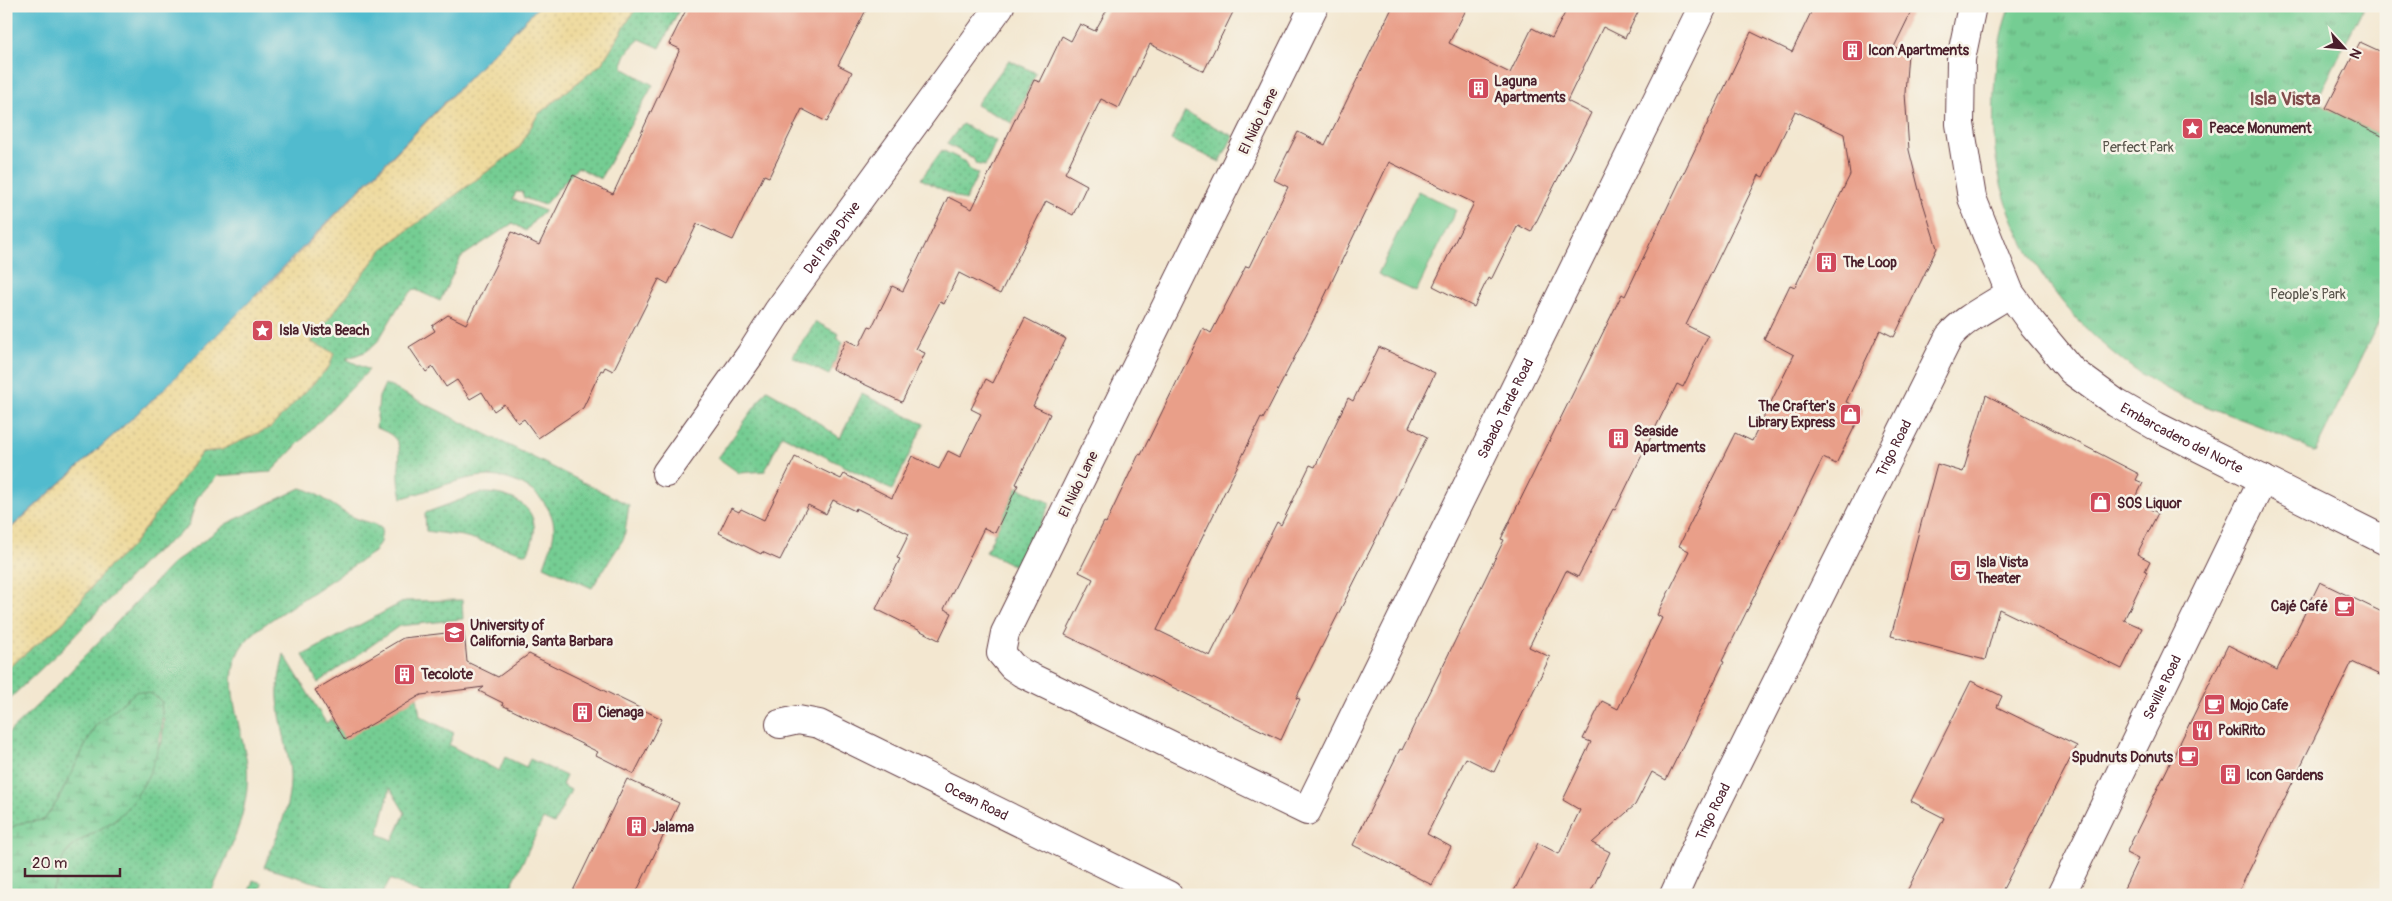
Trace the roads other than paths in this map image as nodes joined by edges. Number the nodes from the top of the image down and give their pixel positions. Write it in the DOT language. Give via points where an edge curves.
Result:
graph roads {
  1 [pos="1000,6"];
  2 [pos="1314,6"];
  3 [pos="1703,6"];
  4 [pos="1972,6"];
  5 [pos="2010,293"];
  6 [pos="666,473"];
  7 [pos="2263,479"];
  8 [pos="2386,541"];
  9 [pos="780,724"];
  10 [pos="1306,811"];
  11 [pos="1168,895"];
  12 [pos="1674,895"];
  13 [pos="2061,895"];
  1 -- 6 [label="street, Del Playa Drive" via="778,311"];
  2 -- 10 [label="street, El Nido Lane" via="1005,633 1001,653 1022,673"];
  3 -- 10 [label="street, Sabado Tarde Road"];
  4 -- 5 [label="street" via="1961,60 1960,124 1972,198"];
  5 -- 7 [label="street, Embarcadero del Norte" via="2072,371 2116,403 2156,426"];
  5 -- 12 [label="street, Trigo Road" via="1963,323 1949,337 1713,809"];
  7 -- 8 [label="street, Embarcadero del Norte"];
  7 -- 13 [label="street, Seville Road"];
  9 -- 11 [label="street, Ocean Road" via="798,720 819,724"];
}
